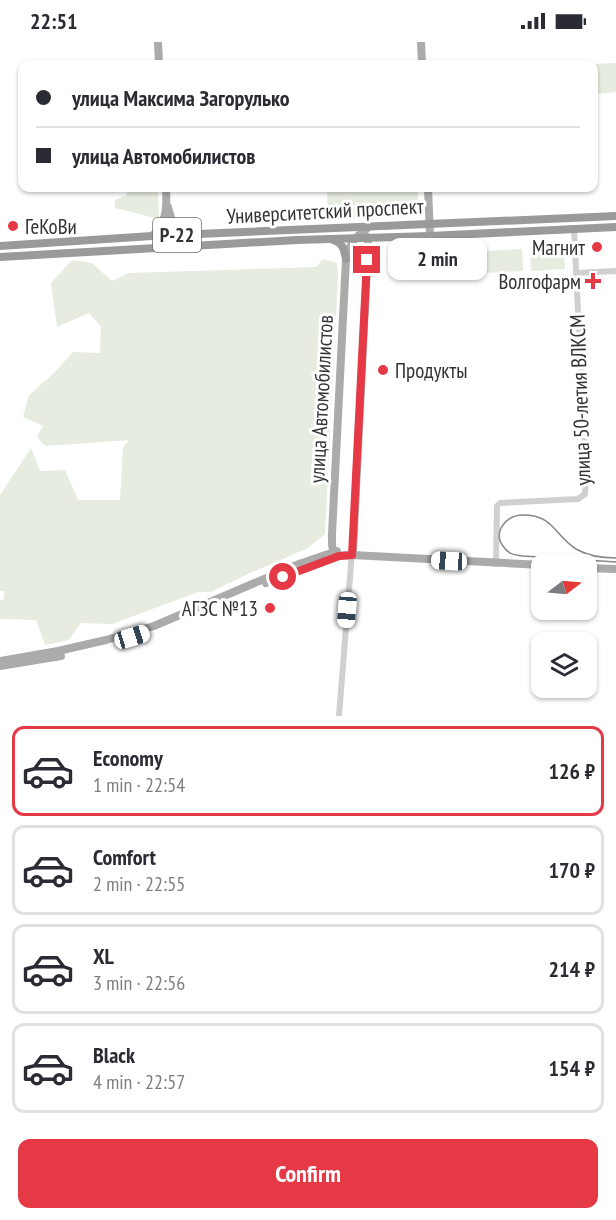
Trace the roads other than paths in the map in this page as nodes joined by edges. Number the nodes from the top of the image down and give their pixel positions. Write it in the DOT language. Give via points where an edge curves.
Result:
graph roads {
  1 [pos="158,42"];
  2 [pos="421,42"];
  3 [pos="159,60"];
  4 [pos="422,60"];
  5 [pos="166,192"];
  6 [pos="428,192"];
  7 [pos="166,203"];
  8 [pos="616,216"];
  9 [pos="508,220"];
  10 [pos="429,224"];
  11 [pos="616,227"];
  12 [pos="573,229"];
  13 [pos="508,232"];
  14 [pos="360,234"];
  15 [pos="195,235"];
  16 [pos="152,236"];
  17 [pos="430,236"];
  18 [pos="330,239"];
  19 [pos="0,246"];
  20 [pos="0,257"];
  21 [pos="346,259"];
  22 [pos="616,271"];
  23 [pos="576,273"];
  24 [pos="352,553"];
  25 [pos="336,554"];
  26 [pos="496,564"];
  27 [pos="531,565"];
  28 [pos="597,568"];
  29 [pos="616,569"];
  30 [pos="0,661"];
  31 [pos="0,666"];
  32 [pos="339,716"];
  1 -- 3 [label="main road"];
  2 -- 4 [label="main road"];
  5 -- 7 [label="main road"];
  6 -- 10 [label="main road"];
  7 -- 15 [label="main road" via="176,228"];
  7 -- 16 [label="main road" via="163,224"];
  8 -- 9 [label="highway, Университетский проспект / Р-22"];
  9 -- 10 [label="highway, Университетский проспект / Р-22"];
  9 -- 13 [label="street"];
  10 -- 14 [label="highway, Университетский проспект / Р-22" via="370,226"];
  10 -- 17 [label="main road"];
  11 -- 12 [label="highway, Университетский проспект / Р-22"];
  12 -- 13 [label="highway, Университетский проспект / Р-22"];
  12 -- 23 [label="street, улица 50-летия ВЛКСМ"];
  13 -- 17 [label="highway, Университетский проспект / Р-22"];
  14 -- 15 [label="highway, Университетский проспект / Р-22"];
  14 -- 17 [label="highway, Университетский проспект / Р-22"];
  14 -- 18 [label="highway, Университетский проспект / Р-22"];
  14 -- 21 [label="main road, улица Автомобилистов" via="349,246"];
  14 -- 24 [label="main road, улица Автомобилистов"];
  15 -- 16 [label="highway, Университетский проспект / Р-22"];
  16 -- 19 [label="highway, Университетский проспект / Р-22"];
  18 -- 20 [label="highway, Университетский проспект / Р-22"];
  18 -- 21 [label="highway" via="342,245"];
  21 -- 25 [label="main road, улица Автомобилистов" via="333,522"];
  22 -- 23 [label="street"];
  23 -- 26 [label="street, улица 50-летия ВЛКСМ" via="585,494 578,499 500,502"];
  24 -- 25 [label="main road"];
  24 -- 26 [label="main road"];
  24 -- 32 [label="street, улица Автомобилистов"];
  25 -- 30 [label="main road" via="299,564 154,626 58,651"];
  25 -- 31 [label="main road" via="153,631 59,657"];
  26 -- 27 [label="main road"];
  28 -- 29 [label="main road"];
}
